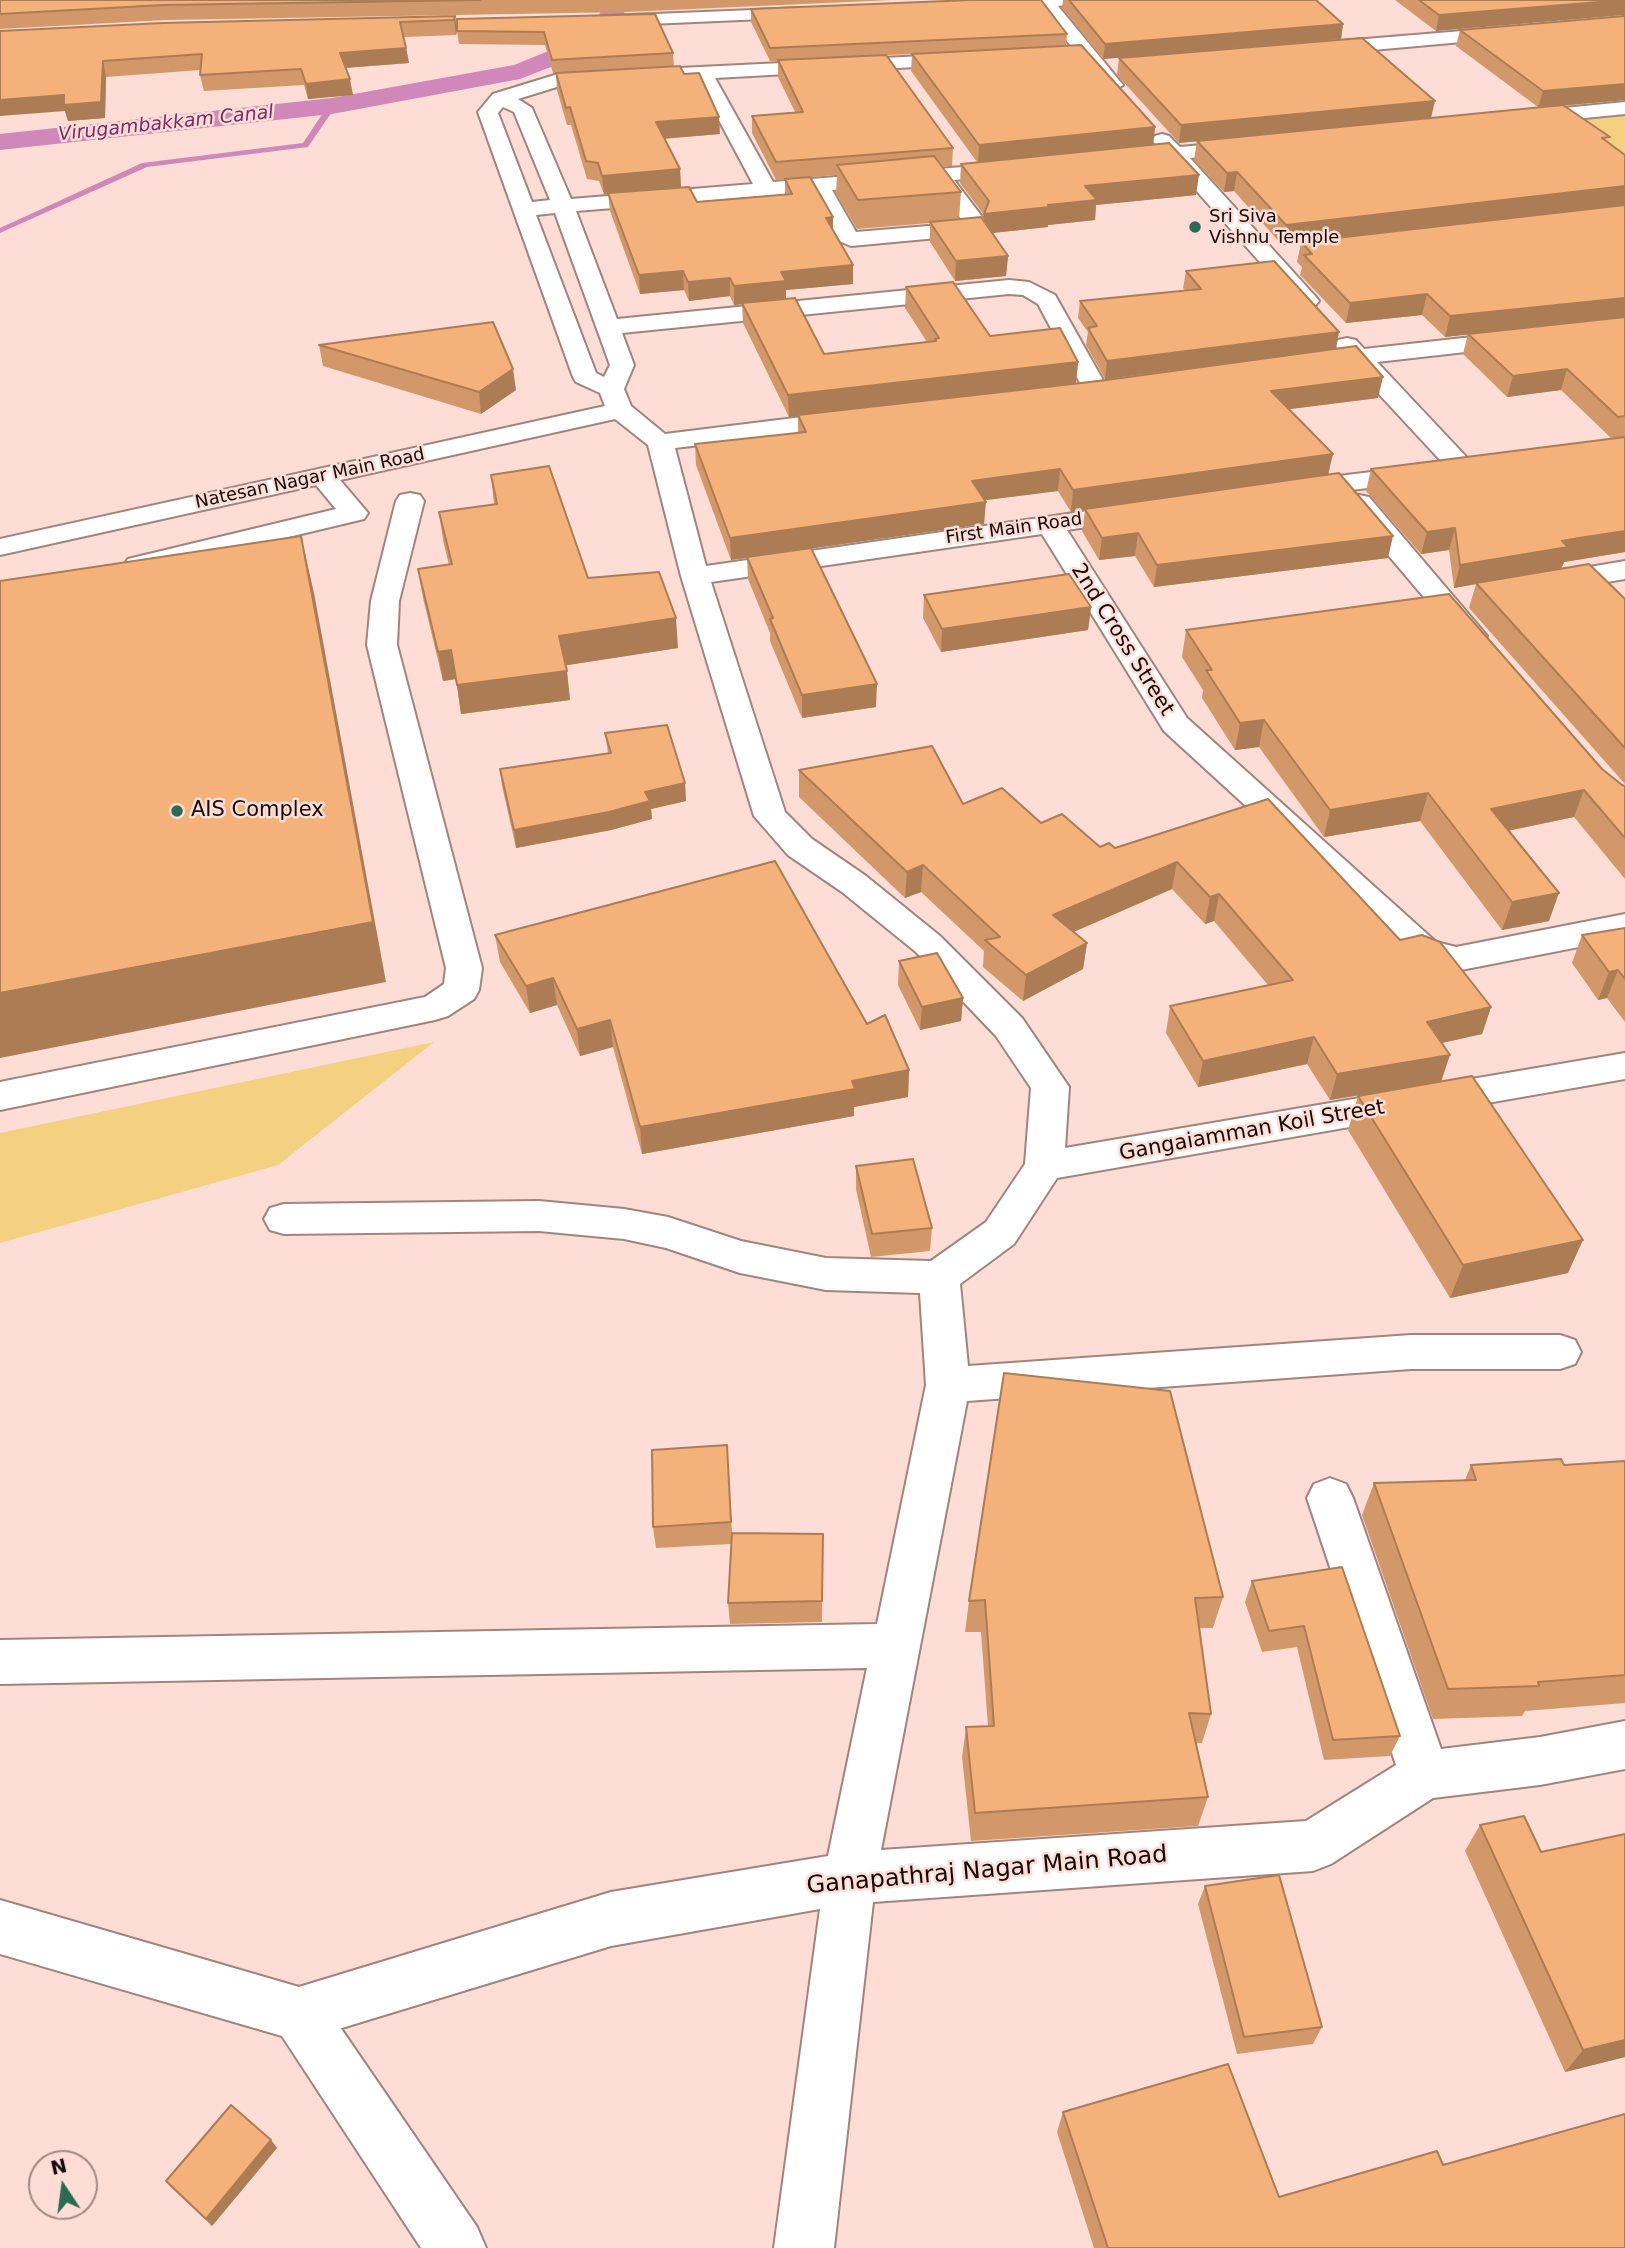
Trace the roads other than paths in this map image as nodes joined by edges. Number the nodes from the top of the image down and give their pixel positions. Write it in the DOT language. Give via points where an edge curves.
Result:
graph roads {
  1 [pos="1067,0"];
  2 [pos="1045,2"];
  3 [pos="975,5"];
  4 [pos="821,12"];
  5 [pos="581,21"];
  6 [pos="1528,31"];
  7 [pos="1292,51"];
  8 [pos="1058,55"];
  9 [pos="989,58"];
  10 [pos="1092,61"];
  11 [pos="892,64"];
  12 [pos="1126,66"];
  13 [pos="703,73"];
  14 [pos="908,85"];
  15 [pos="500,97"];
  16 [pos="1124,97"];
  17 [pos="1625,108"];
  18 [pos="1502,121"];
  19 [pos="1149,125"];
  20 [pos="1270,144"];
  21 [pos="955,151"];
  22 [pos="1174,154"];
  23 [pos="1106,160"];
  24 [pos="1038,167"];
  25 [pos="971,173"];
  26 [pos="944,181"];
  27 [pos="767,191"];
  28 [pos="822,191"];
  29 [pos="563,205"];
  30 [pos="525,209"];
  31 [pos="1294,253"];
  32 [pos="1267,256"];
  33 [pos="610,327"];
  34 [pos="1625,327"];
  35 [pos="1357,356"];
  36 [pos="1289,365"];
  37 [pos="1124,387"];
  38 [pos="1096,391"];
  39 [pos="1069,394"];
  40 [pos="616,400"];
  41 [pos="878,416"];
  42 [pos="660,442"];
  43 [pos="380,463"];
  44 [pos="1490,465"];
  45 [pos="1463,469"];
  46 [pos="323,476"];
  47 [pos="1342,483"];
  48 [pos="1275,492"];
  49 [pos="382,507"];
  50 [pos="1169,507"];
  51 [pos="1049,524"];
  52 [pos="0,547"];
  53 [pos="1625,570"];
  54 [pos="109,572"];
  55 [pos="695,576"];
  56 [pos="1520,588"];
  57 [pos="1487,653"];
  58 [pos="1625,926"];
  59 [pos="1625,1066"];
  60 [pos="0,1096"];
  61 [pos="1044,1167"];
  62 [pos="284,1219"];
  63 [pos="939,1277"];
  64 [pos="1560,1352"];
  65 [pos="948,1385"];
  66 [pos="1330,1498"];
  67 [pos="897,1646"];
  68 [pos="0,1662"];
  69 [pos="1625,1745"];
  70 [pos="1425,1775"];
  71 [pos="850,1878"];
  72 [pos="0,1927"];
  73 [pos="299,2014"];
  74 [pos="456,2248"];
  75 [pos="804,2248"];
  1 -- 2 [label="street"];
  2 -- 3 [label="street"];
  2 -- 10 [label="street"];
  4 -- 5 [label="street"];
  6 -- 7 [label="street"];
  8 -- 10 [label="street"];
  9 -- 11 [label="street"];
  10 -- 12 [label="street"];
  10 -- 16 [label="street"];
  11 -- 13 [label="street"];
  11 -- 14 [label="street"];
  13 -- 15 [label="street" via="558,80"];
  13 -- 27 [label="street"];
  15 -- 29 [label="street" via="522,108"];
  15 -- 30 [label="street" via="488,112"];
  17 -- 18 [label="street"];
  19 -- 22 [label="street"];
  20 -- 22 [label="street"];
  21 -- 25 [label="street"];
  22 -- 23 [label="street"];
  22 -- 32 [label="street"];
  24 -- 25 [label="street"];
  25 -- 26 [label="street"];
  26 -- 28 [label="street"];
  26 -- 28 [label="street" via="975,222 972,229 851,239"];
  27 -- 28 [label="street"];
  27 -- 29 [label="street"];
  29 -- 30 [label="street"];
  29 -- 33 [label="street"];
  30 -- 40 [label="street" via="585,377"];
  31 -- 32 [label="street"];
  32 -- 35 [label="street"];
  33 -- 38 [label="street" via="982,287 1029,289 1047,300"];
  33 -- 40 [label="street" via="622,365"];
  34 -- 35 [label="street"];
  35 -- 36 [label="street"];
  35 -- 45 [label="street"];
  37 -- 38 [label="street"];
  38 -- 39 [label="street"];
  40 -- 42 [label="street"];
  40 -- 43 [label="street, Natesan Nagar Main Road"];
  41 -- 42 [label="street"];
  42 -- 55 [label="street"];
  43 -- 46 [label="street, Natesan Nagar Main Road"];
  43 -- 49 [label="street"];
  44 -- 45 [label="street"];
  45 -- 47 [label="street"];
  46 -- 49 [label="street"];
  46 -- 52 [label="street, Natesan Nagar Main Road"];
  47 -- 48 [label="street"];
  47 -- 57 [label="street" via="1455,599"];
  49 -- 54 [label="street"];
  49 -- 60 [label="street" via="382,645 464,968 461,990 435,1007"];
  50 -- 51 [label="street, First Main Road"];
  51 -- 55 [label="street, First Main Road"];
  51 -- 58 [label="street, 2nd Cross Street" via="1175,724 1424,950 1455,959"];
  53 -- 56 [label="street"];
  55 -- 61 [label="street" via="770,816 800,847 928,944 1009,1027 1050,1087"];
  59 -- 61 [label="street, Gangaiamman Koil Street"];
  61 -- 63 [label="street" via="1000,1233"];
  62 -- 63 [label="street" via="539,1216 668,1233 740,1257 826,1274"];
  63 -- 65 [label="street"];
  64 -- 65 [label="street" via="1411,1352"];
  65 -- 67 [label="street"];
  66 -- 70 [label="street"];
  67 -- 68 [label="street"];
  67 -- 71 [label="street"];
  69 -- 70 [label="street, Ganapathraj Nagar Main Road"];
  70 -- 71 [label="street, Ganapathraj Nagar Main Road" via="1313,1846"];
  71 -- 73 [label="street, Ganapathraj Nagar Main Road" via="611,1919"];
  71 -- 75 [label="street"];
  72 -- 73 [label="street"];
  73 -- 74 [label="street"];
}
